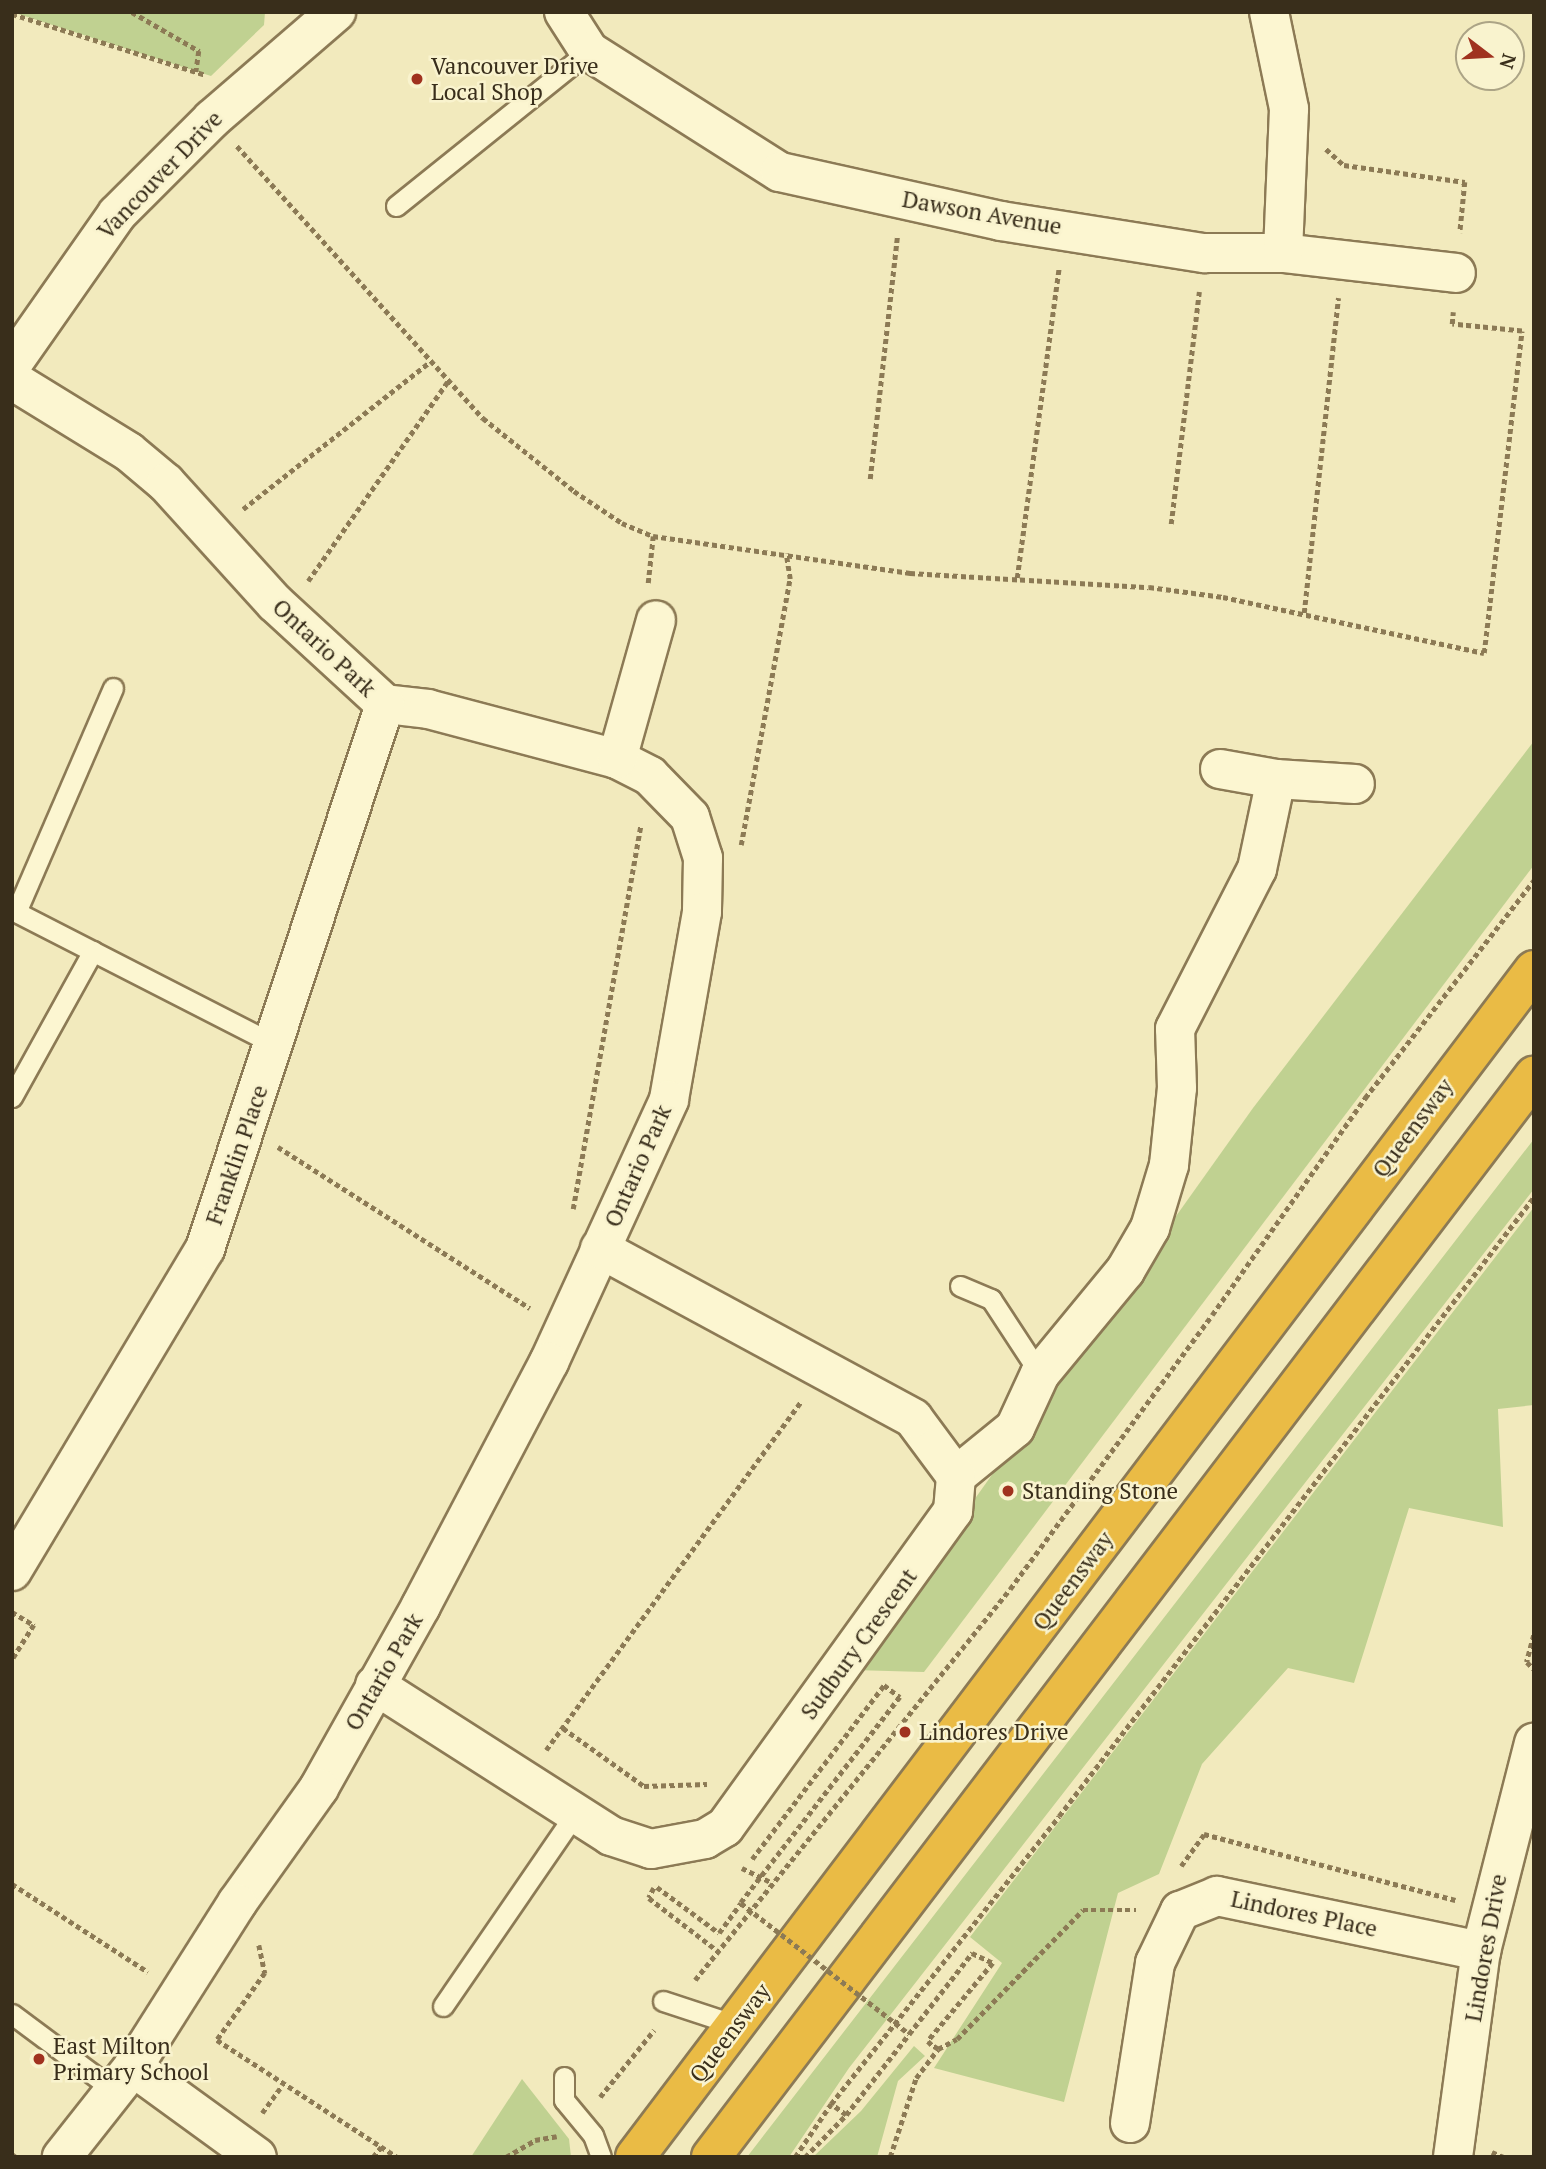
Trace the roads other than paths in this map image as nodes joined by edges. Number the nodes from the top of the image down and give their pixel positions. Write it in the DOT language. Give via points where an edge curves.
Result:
graph roads {
  1 [pos="336,12"];
  2 [pos="564,12"];
  3 [pos="1269,12"];
  4 [pos="589,51"];
  5 [pos="396,206"];
  6 [pos="1283,253"];
  7 [pos="1456,273"];
  8 [pos="12,364"];
  9 [pos="12,380"];
  10 [pos="656,620"];
  11 [pos="114,688"];
  12 [pos="385,704"];
  13 [pos="633,767"];
  14 [pos="1220,769"];
  15 [pos="1276,779"];
  16 [pos="1355,784"];
  17 [pos="93,951"];
  18 [pos="1534,970"];
  19 [pos="274,1044"];
  20 [pos="1534,1076"];
  21 [pos="12,1097"];
  22 [pos="600,1249"];
  23 [pos="960,1286"];
  24 [pos="1040,1374"];
  25 [pos="956,1476"];
  26 [pos="12,1571"];
  27 [pos="375,1685"];
  28 [pos="1534,1743"];
  29 [pos="575,1814"];
  30 [pos="1481,1951"];
  31 [pos="668,2003"];
  32 [pos="443,2006"];
  33 [pos="12,2014"];
  34 [pos="736,2025"];
  35 [pos="564,2077"];
  36 [pos="124,2078"];
  37 [pos="1130,2123"];
  38 [pos="62,2157"];
  39 [pos="257,2157"];
  40 [pos="601,2157"];
  41 [pos="635,2157"];
  42 [pos="711,2157"];
  43 [pos="1453,2157"];
  1 -- 8 [label="street, Vancouver Drive" via="212,119 117,214"];
  2 -- 4 [label="street, Dawson Avenue"];
  3 -- 6 [label="street" via="1289,109"];
  4 -- 5 [label="lane"];
  4 -- 6 [label="street, Dawson Avenue" via="780,172 1001,221 1204,253"];
  6 -- 7 [label="street, Dawson Avenue"];
  9 -- 12 [label="street, Ontario Park" via="129,452 166,483 286,612"];
  10 -- 13 [label="street"];
  11 -- 17 [label="lane" via="16,912"];
  12 -- 13 [label="street, Ontario Park" via="428,709"];
  12 -- 19 [label="street, Franklin Place"];
  13 -- 22 [label="street, Ontario Park" via="690,817 703,858 702,912 670,1100"];
  14 -- 15 [label="street"];
  15 -- 16 [label="street"];
  15 -- 24 [label="street" via="1257,869 1175,1029 1177,1088 1169,1165 1150,1228 1125,1271"];
  17 -- 19 [label="lane"];
  17 -- 21 [label="lane"];
  18 -- 34 [label="highway, Queensway"];
  19 -- 26 [label="street, Franklin Place" via="205,1249"];
  20 -- 42 [label="highway"];
  22 -- 25 [label="street" via="913,1418"];
  22 -- 27 [label="street, Ontario Park" via="564,1329 421,1606"];
  23 -- 24 [label="lane" via="990,1298"];
  24 -- 25 [label="street" via="1015,1428"];
  25 -- 29 [label="street, Sudbury Crescent" via="953,1511 932,1546 724,1827 705,1839 651,1849 611,1836"];
  27 -- 29 [label="street, Sudbury Crescent"];
  27 -- 36 [label="street, Ontario Park" via="319,1788 237,1903"];
  28 -- 30 [label="street, Lindores Drive"];
  29 -- 32 [label="lane"];
  30 -- 37 [label="street, Lindores Place" via="1217,1896 1180,1911 1155,1963"];
  30 -- 43 [label="street, Lindores Drive"];
  31 -- 34 [label="lane"];
  33 -- 36 [label="lane"];
  34 -- 41 [label="highway, Queensway"];
  35 -- 40 [label="lane" via="564,2100 582,2120"];
  36 -- 38 [label="street, Ontario Park"];
  36 -- 39 [label="street"];
}
